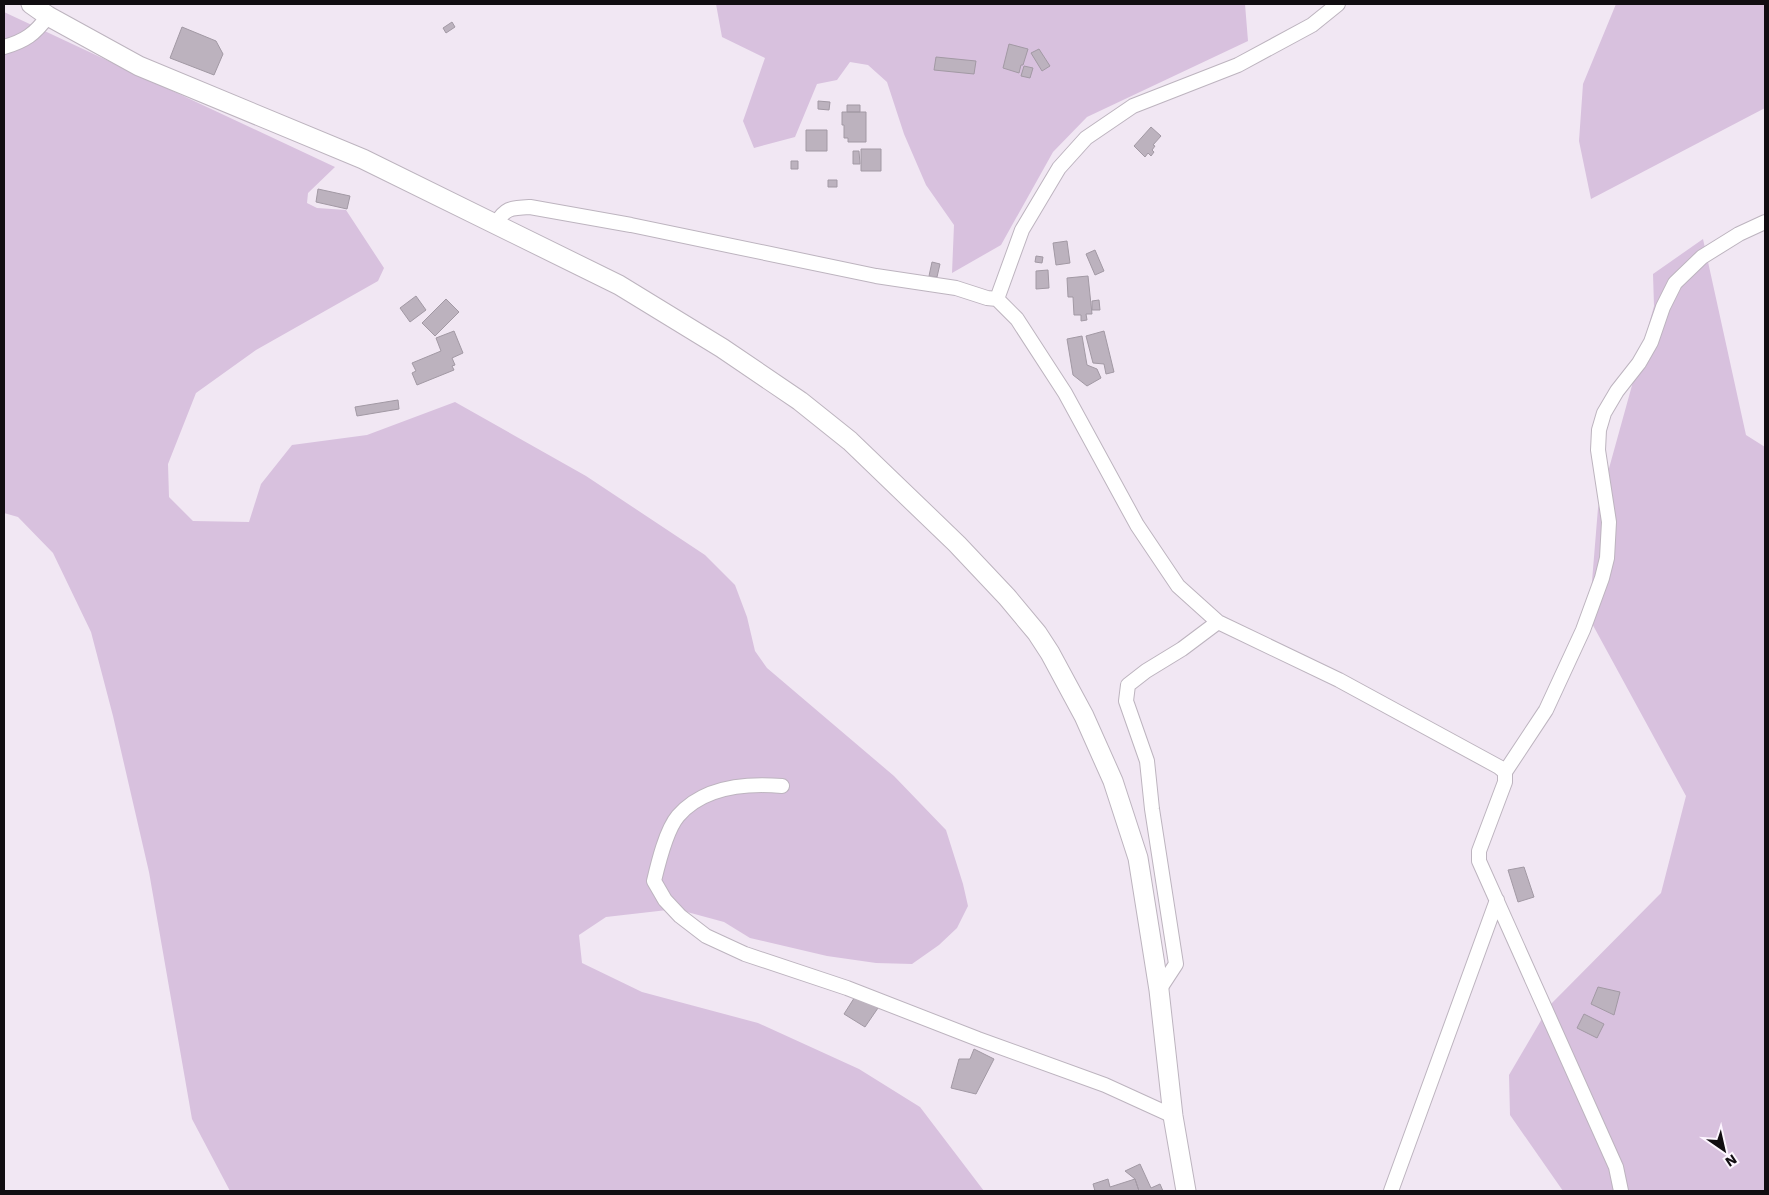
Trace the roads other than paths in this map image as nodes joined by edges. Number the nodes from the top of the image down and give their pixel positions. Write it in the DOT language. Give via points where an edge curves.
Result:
graph roads {
  1 [pos="31,4"];
  2 [pos="1338,4"];
  3 [pos="48,16"];
  4 [pos="4,47"];
  5 [pos="1765,222"];
  6 [pos="495,225"];
  7 [pos="997,299"];
  8 [pos="1218,622"];
  9 [pos="1505,772"];
  10 [pos="782,786"];
  11 [pos="1497,900"];
  12 [pos="1158,990"];
  13 [pos="1174,1116"];
  14 [pos="1186,1191"];
  15 [pos="1391,1191"];
  16 [pos="1621,1191"];
  1 -- 3 [label="street"];
  2 -- 7 [label="street" via="1312,26 1238,65 1132,106 1086,138 1059,168 1022,230"];
  3 -- 4 [label="street" via="37,31"];
  3 -- 6 [label="street" via="138,66 363,158"];
  5 -- 9 [label="street" via="1702,258 1675,283 1651,342 1604,413 1598,450 1609,522 1602,578 1583,630 1546,710"];
  6 -- 7 [label="street" via="503,212 530,207 876,276 956,288"];
  6 -- 12 [label="street" via="619,285 722,348 800,401 850,441 908,495 1007,597 1050,653 1084,716 1113,781 1138,858"];
  7 -- 8 [label="street" via="1017,319 1065,393 1137,525 1178,586"];
  8 -- 9 [label="street" via="1338,680"];
  8 -- 12 [label="street" via="1128,685 1126,701 1147,761 1176,964"];
  9 -- 11 [label="street" via="1505,782 1479,851 1479,861"];
  10 -- 13 [label="street" via="766,784 709,794 677,816 666,839 654,881 680,916 706,936 745,954 847,988 1105,1085"];
  11 -- 15 [label="street"];
  11 -- 16 [label="street" via="1597,1122 1616,1167"];
  12 -- 13 [label="street"];
  13 -- 14 [label="street"];
}
